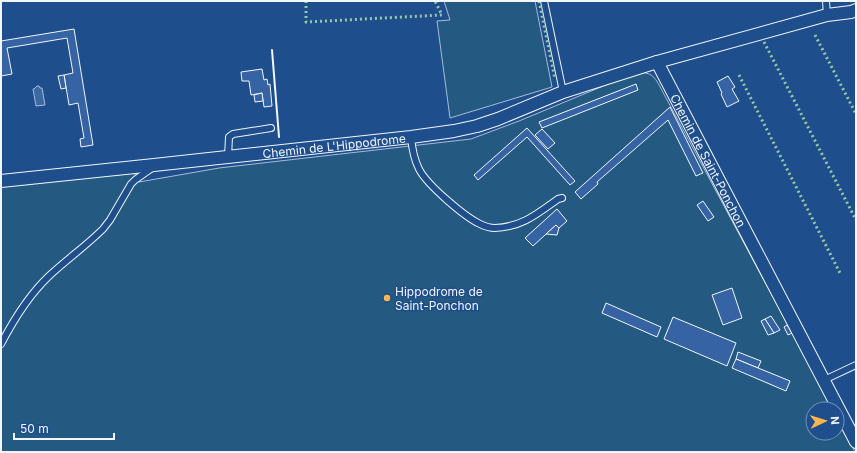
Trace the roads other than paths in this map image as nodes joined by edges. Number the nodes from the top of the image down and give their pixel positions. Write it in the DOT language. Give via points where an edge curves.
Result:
graph roads {
  1 [pos="544,1"];
  2 [pos="826,1"];
  3 [pos="856,10"];
  4 [pos="826,15"];
  5 [pos="657,62"];
  6 [pos="563,92"];
  7 [pos="272,128"];
  8 [pos="411,137"];
  9 [pos="228,157"];
  10 [pos="154,165"];
  11 [pos="1,181"];
  12 [pos="562,198"];
  13 [pos="1,344"];
  14 [pos="856,365"];
  15 [pos="824,380"];
  16 [pos="856,442"];
  1 -- 6 [label="lane"];
  2 -- 4 [label="lane"];
  3 -- 4 [label="street"];
  4 -- 5 [label="street"];
  5 -- 6 [label="street, Chemin de L'Hippodrome"];
  5 -- 15 [label="street, Chemin de Saint-Ponchon"];
  6 -- 8 [label="street, Chemin de L'Hippodrome" via="477,126"];
  7 -- 9 [label="lane" via="233,134 229,137"];
  8 -- 9 [label="street, Chemin de L'Hippodrome"];
  8 -- 12 [label="lane" via="413,155 419,170 440,193 481,225 493,228 516,225 529,220"];
  9 -- 10 [label="street, Chemin de L'Hippodrome"];
  10 -- 11 [label="street, Chemin de L'Hippodrome"];
  10 -- 13 [label="lane" via="131,184 103,230 49,276 28,299"];
  14 -- 15 [label="lane"];
  15 -- 16 [label="street, Chemin de Saint-Ponchon"];
}
